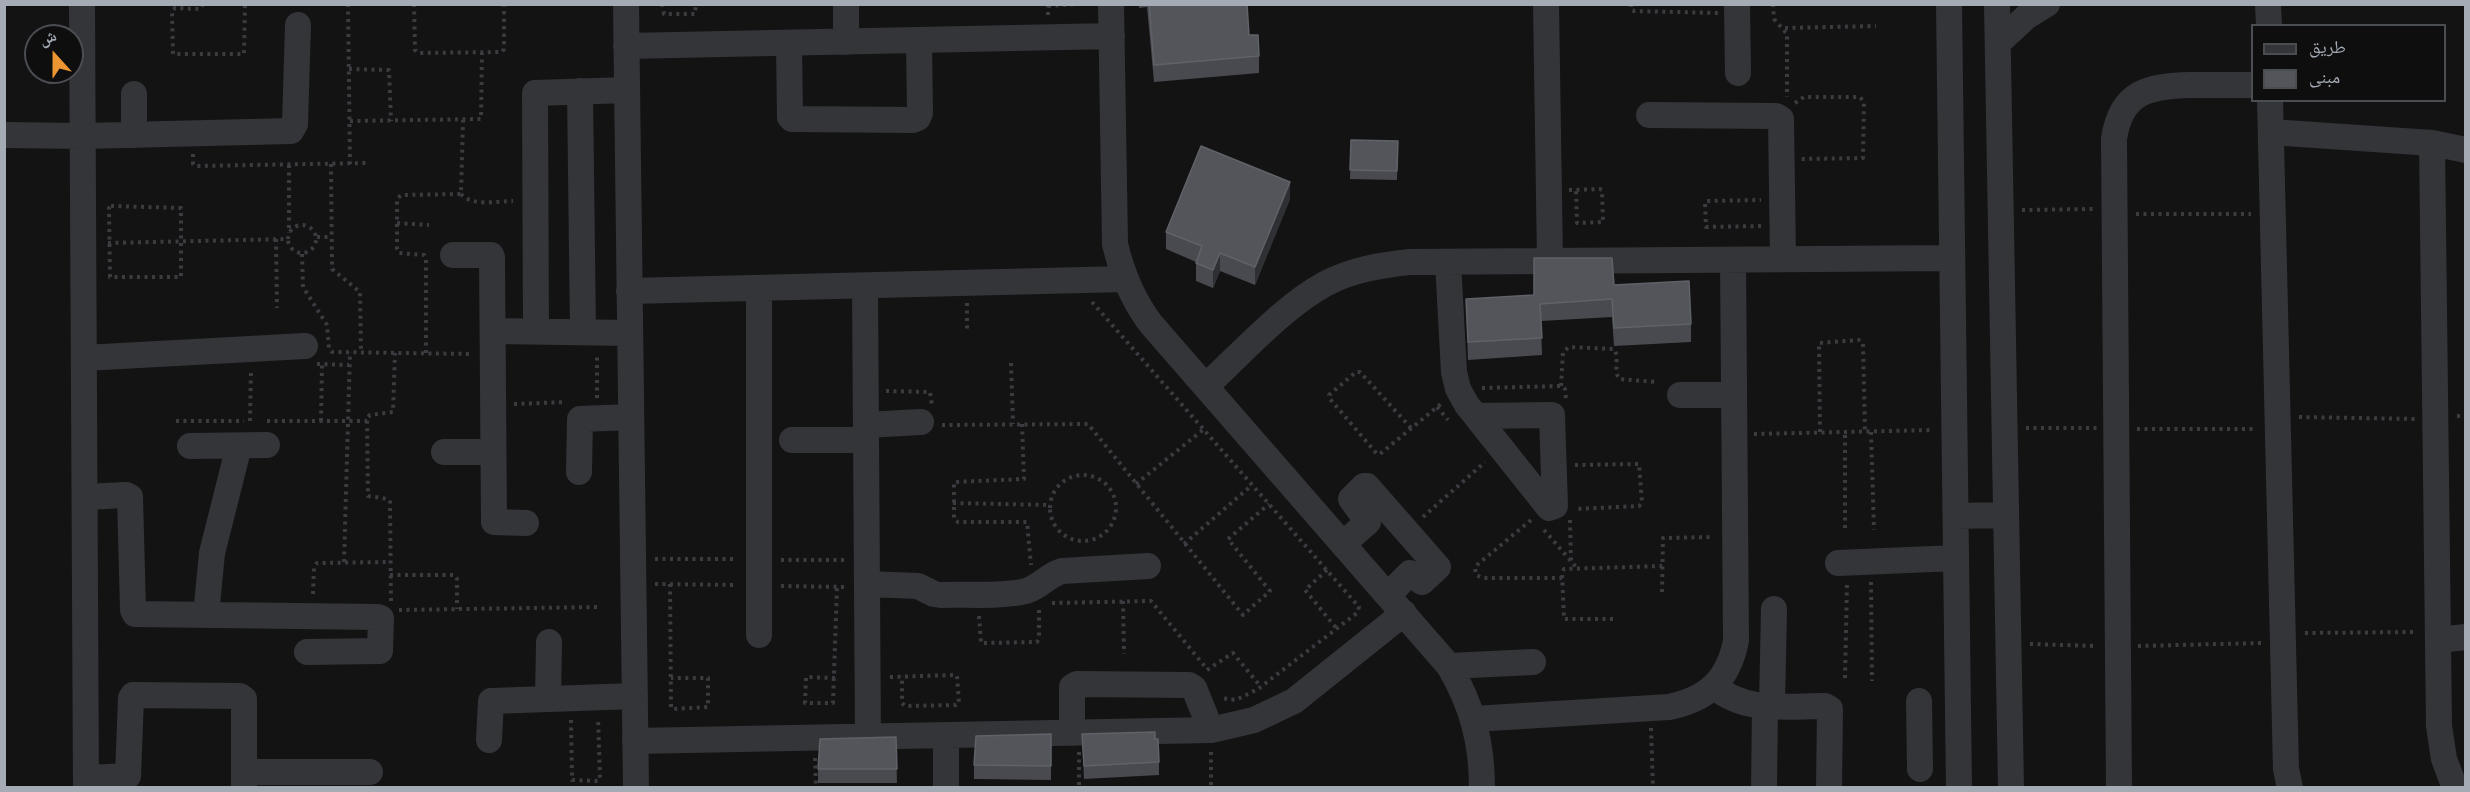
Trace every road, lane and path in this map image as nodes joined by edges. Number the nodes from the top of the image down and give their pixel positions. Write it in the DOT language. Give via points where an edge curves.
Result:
graph roads {
  1 [pos="82,4"];
  2 [pos="203,4"];
  3 [pos="245,4"];
  4 [pos="348,4"];
  5 [pos="414,4"];
  6 [pos="504,4"];
  7 [pos="626,4"];
  8 [pos="662,4"];
  9 [pos="696,4"];
  10 [pos="846,4"];
  11 [pos="1077,4"];
  12 [pos="1111,4"];
  13 [pos="1546,4"];
  14 [pos="1631,4"];
  15 [pos="1773,4"];
  16 [pos="1949,4"];
  17 [pos="1997,4"];
  18 [pos="2047,4"];
  19 [pos="2268,4"];
  20 [pos="1048,6"];
  21 [pos="1737,9"];
  22 [pos="2269,24"];
  23 [pos="298,25"];
  24 [pos="1876,26"];
  25 [pos="1784,28"];
  26 [pos="1112,36"];
  27 [pos="919,40"];
  28 [pos="846,42"];
  29 [pos="789,43"];
  30 [pos="1998,43"];
  31 [pos="626,46"];
  32 [pos="482,53"];
  33 [pos="349,69"];
  34 [pos="1738,73"];
  35 [pos="2251,85"];
  36 [pos="627,90"];
  37 [pos="580,91"];
  38 [pos="134,94"];
  39 [pos="2270,102"];
  40 [pos="1648,115"];
  41 [pos="1784,116"];
  42 [pos="463,120"];
  43 [pos="350,121"];
  44 [pos="391,121"];
  45 [pos="2271,132"];
  46 [pos="194,133"];
  47 [pos="4,135"];
  48 [pos="134,135"];
  49 [pos="83,136"];
  50 [pos="2432,143"];
  51 [pos="2466,150"];
  52 [pos="1783,159"];
  53 [pos="367,163"];
  54 [pos="331,164"];
  55 [pos="350,164"];
  56 [pos="288,165"];
  57 [pos="1576,189"];
  58 [pos="1549,190"];
  59 [pos="460,194"];
  60 [pos="1783,200"];
  61 [pos="535,201"];
  62 [pos="2001,210"];
  63 [pos="2114,212"];
  64 [pos="2273,214"];
  65 [pos="397,223"];
  66 [pos="429,225"];
  67 [pos="1783,226"];
  68 [pos="289,233"];
  69 [pos="316,237"];
  70 [pos="332,237"];
  71 [pos="276,239"];
  72 [pos="288,239"];
  73 [pos="182,241"];
  74 [pos="83,243"];
  75 [pos="110,243"];
  76 [pos="302,254"];
  77 [pos="453,255"];
  78 [pos="1952,258"];
  79 [pos="1783,259"];
  80 [pos="1733,260"];
  81 [pos="1550,261"];
  82 [pos="1448,262"];
  83 [pos="1125,279"];
  84 [pos="865,285"];
  85 [pos="759,288"];
  86 [pos="629,291"];
  87 [pos="1086,299"];
  88 [pos="956,302"];
  89 [pos="967,302"];
  90 [pos="978,302"];
  91 [pos="277,308"];
  92 [pos="536,331"];
  93 [pos="967,332"];
  94 [pos="630,333"];
  95 [pos="493,342"];
  96 [pos="588,342"];
  97 [pos="350,352"];
  98 [pos="361,352"];
  99 [pos="395,353"];
  100 [pos="426,353"];
  101 [pos="308,355"];
  102 [pos="84,358"];
  103 [pos="254,363"];
  104 [pos="1011,363"];
  105 [pos="322,364"];
  106 [pos="349,365"];
  107 [pos="1656,382"];
  108 [pos="1206,386"];
  109 [pos="1561,386"];
  110 [pos="886,389"];
  111 [pos="1458,389"];
  112 [pos="1680,395"];
  113 [pos="1734,395"];
  114 [pos="592,400"];
  115 [pos="570,401"];
  116 [pos="493,404"];
  117 [pos="1476,416"];
  118 [pos="631,417"];
  119 [pos="2435,420"];
  120 [pos="176,421"];
  121 [pos="321,421"];
  122 [pos="347,421"];
  123 [pos="368,421"];
  124 [pos="929,421"];
  125 [pos="2278,423"];
  126 [pos="1012,424"];
  127 [pos="1022,424"];
  128 [pos="1410,428"];
  129 [pos="2004,428"];
  130 [pos="2116,428"];
  131 [pos="1203,429"];
  132 [pos="1954,430"];
  133 [pos="866,432"];
  134 [pos="1820,432"];
  135 [pos="1845,432"];
  136 [pos="1865,432"];
  137 [pos="1871,432"];
  138 [pos="264,433"];
  139 [pos="1734,435"];
  140 [pos="792,440"];
  141 [pos="190,446"];
  142 [pos="239,446"];
  143 [pos="444,452"];
  144 [pos="493,452"];
  145 [pos="1485,462"];
  146 [pos="1568,466"];
  147 [pos="579,472"];
  148 [pos="1136,484"];
  149 [pos="1252,485"];
  150 [pos="85,497"];
  151 [pos="954,503"];
  152 [pos="1269,504"];
  153 [pos="1049,505"];
  154 [pos="1570,510"];
  155 [pos="2006,514"];
  156 [pos="1956,516"];
  157 [pos="1533,518"];
  158 [pos="526,523"];
  159 [pos="1845,528"];
  160 [pos="1874,530"];
  161 [pos="1407,531"];
  162 [pos="1735,536"];
  163 [pos="1184,544"];
  164 [pos="1343,544"];
  165 [pos="1956,558"];
  166 [pos="390,561"];
  167 [pos="344,562"];
  168 [pos="1852,562"];
  169 [pos="1148,566"];
  170 [pos="1662,566"];
  171 [pos="1327,570"];
  172 [pos="390,575"];
  173 [pos="1562,578"];
  174 [pos="670,584"];
  175 [pos="867,584"];
  176 [pos="837,587"];
  177 [pos="1662,592"];
  178 [pos="979,593"];
  179 [pos="1040,598"];
  180 [pos="1123,602"];
  181 [pos="1396,604"];
  182 [pos="599,607"];
  183 [pos="457,609"];
  184 [pos="1773,609"];
  185 [pos="206,615"];
  186 [pos="313,616"];
  187 [pos="1613,620"];
  188 [pos="1337,629"];
  189 [pos="2283,633"];
  190 [pos="759,635"];
  191 [pos="2438,636"];
  192 [pos="2466,637"];
  193 [pos="549,642"];
  194 [pos="307,652"];
  195 [pos="1124,654"];
  196 [pos="1533,662"];
  197 [pos="891,665"];
  198 [pos="1449,666"];
  199 [pos="902,676"];
  200 [pos="880,677"];
  201 [pos="671,678"];
  202 [pos="835,678"];
  203 [pos="1845,678"];
  204 [pos="1872,681"];
  205 [pos="1714,686"];
  206 [pos="1261,687"];
  207 [pos="1215,692"];
  208 [pos="635,696"];
  209 [pos="598,697"];
  210 [pos="560,699"];
  211 [pos="1919,701"];
  212 [pos="1769,705"];
  213 [pos="1651,708"];
  214 [pos="1474,719"];
  215 [pos="1210,730"];
  216 [pos="1075,733"];
  217 [pos="1958,734"];
  218 [pos="1919,735"];
  219 [pos="946,736"];
  220 [pos="868,737"];
  221 [pos="815,738"];
  222 [pos="489,740"];
  223 [pos="635,741"];
  224 [pos="1920,769"];
  225 [pos="362,777"];
  226 [pos="244,780"];
  227 [pos="86,783"];
  228 [pos="636,788"];
  229 [pos="816,788"];
  230 [pos="946,788"];
  231 [pos="1079,788"];
  232 [pos="1211,788"];
  233 [pos="1482,788"];
  234 [pos="1653,788"];
  235 [pos="1764,788"];
  236 [pos="1829,788"];
  237 [pos="1959,788"];
  238 [pos="2011,788"];
  239 [pos="2119,788"];
  240 [pos="2290,788"];
  241 [pos="2455,788"];
  1 -- 49 [label="street"];
  2 -- 3 [label="path" via="200,9 172,11 174,55 244,54"];
  4 -- 33 [label="path"];
  5 -- 32 [label="path" via="417,53"];
  6 -- 32 [label="path" via="504,50"];
  7 -- 31 [label="street"];
  8 -- 9 [label="path" via="664,14 696,13"];
  10 -- 28 [label="street"];
  11 -- 20 [label="path"];
  12 -- 26 [label="street"];
  13 -- 58 [label="street"];
  14 -- 21 [label="path" via="1634,11"];
  15 -- 25 [label="path" via="1774,19"];
  16 -- 78 [label="street"];
  17 -- 30 [label="street"];
  18 -- 30 [label="street"];
  19 -- 22 [label="street"];
  21 -- 34 [label="street"];
  23 -- 46 [label="street" via="293,129"];
  24 -- 25 [label="path"];
  25 -- 41 [label="path" via="1788,34"];
  26 -- 27 [label="street"];
  26 -- 83 [label="street" via="1115,244"];
  27 -- 28 [label="street"];
  27 -- 29 [label="street" via="920,113 913,120 792,119"];
  28 -- 29 [label="street"];
  29 -- 31 [label="street"];
  30 -- 62 [label="street"];
  31 -- 36 [label="street"];
  32 -- 42 [label="path" via="481,118"];
  33 -- 43 [label="path"];
  33 -- 44 [label="path" via="389,70"];
  35 -- 63 [label="street" via="2162,85 2133,98 2122,109 2115,131"];
  36 -- 37 [label="street"];
  36 -- 86 [label="street"];
  37 -- 61 [label="street" via="534,94"];
  37 -- 96 [label="street"];
  38 -- 48 [label="street"];
  39 -- 45 [label="street"];
  40 -- 41 [label="street"];
  41 -- 52 [label="street"];
  41 -- 52 [label="path" via="1804,97 1860,97 1864,102 1861,159"];
  42 -- 44 [label="path"];
  42 -- 59 [label="path"];
  43 -- 44 [label="path"];
  43 -- 55 [label="path"];
  45 -- 50 [label="street"];
  45 -- 64 [label="street"];
  46 -- 48 [label="street"];
  46 -- 56 [label="path" via="195,166"];
  47 -- 49 [label="street"];
  48 -- 49 [label="street"];
  49 -- 74 [label="street"];
  50 -- 51 [label="street"];
  50 -- 119 [label="street"];
  52 -- 60 [label="street"];
  53 -- 55 [label="path"];
  54 -- 55 [label="path"];
  54 -- 56 [label="path"];
  54 -- 70 [label="path"];
  56 -- 68 [label="path"];
  57 -- 57 [label="path" via="1603,190 1603,222 1577,223"];
  57 -- 58 [label="path"];
  58 -- 81 [label="street"];
  59 -- 61 [label="path" via="474,201"];
  59 -- 65 [label="path" via="399,195"];
  60 -- 67 [label="street"];
  60 -- 67 [label="path" via="1706,201 1705,225"];
  61 -- 92 [label="street"];
  62 -- 63 [label="path"];
  62 -- 129 [label="street"];
  63 -- 64 [label="path"];
  63 -- 130 [label="street"];
  64 -- 125 [label="street"];
  65 -- 66 [label="path"];
  65 -- 100 [label="path" via="398,251 424,255 426,260"];
  67 -- 79 [label="street"];
  68 -- 69 [label="path" via="304,225 315,231"];
  68 -- 72 [label="path"];
  69 -- 70 [label="path"];
  69 -- 76 [label="path" via="313,249"];
  70 -- 98 [label="path" via="332,268 360,292"];
  71 -- 72 [label="path"];
  71 -- 73 [label="path"];
  71 -- 91 [label="path"];
  72 -- 76 [label="path" via="292,249"];
  73 -- 75 [label="path"];
  73 -- 75 [label="path" via="179,278 111,277"];
  73 -- 75 [label="path" via="179,207 111,206"];
  74 -- 75 [label="path"];
  74 -- 102 [label="street"];
  76 -- 97 [label="path" via="303,287 327,325 330,350"];
  77 -- 95 [label="street" via="492,256"];
  78 -- 79 [label="street"];
  78 -- 132 [label="street"];
  79 -- 80 [label="street"];
  80 -- 81 [label="street"];
  80 -- 113 [label="street"];
  81 -- 82 [label="street"];
  82 -- 108 [label="street" via="1381,265 1326,283 1302,298"];
  82 -- 111 [label="street"];
  83 -- 84 [label="street"];
  83 -- 108 [label="street" via="1151,324"];
  84 -- 85 [label="street"];
  84 -- 133 [label="street"];
  85 -- 86 [label="street"];
  85 -- 190 [label="street"];
  86 -- 94 [label="street"];
  87 -- 131 [label="path"];
  88 -- 89 [label="path"];
  89 -- 90 [label="path"];
  89 -- 93 [label="path"];
  92 -- 95 [label="street"];
  92 -- 96 [label="street"];
  94 -- 96 [label="street"];
  94 -- 118 [label="street"];
  95 -- 100 [label="path"];
  95 -- 116 [label="street"];
  96 -- 114 [label="path" via="597,355 597,396"];
  97 -- 98 [label="path"];
  97 -- 106 [label="path"];
  98 -- 99 [label="path"];
  99 -- 100 [label="path"];
  99 -- 123 [label="path" via="393,412 370,414"];
  101 -- 102 [label="street"];
  101 -- 105 [label="path"];
  102 -- 150 [label="street"];
  103 -- 120 [label="path" via="250,421"];
  104 -- 126 [label="path"];
  105 -- 106 [label="path"];
  105 -- 121 [label="path"];
  106 -- 122 [label="path"];
  107 -- 109 [label="path" via="1619,379 1614,349 1569,347 1562,354"];
  108 -- 164 [label="street"];
  110 -- 124 [label="path" via="930,392"];
  111 -- 117 [label="street"];
  111 -- 128 [label="path"];
  112 -- 113 [label="street"];
  113 -- 139 [label="street"];
  115 -- 116 [label="path"];
  116 -- 144 [label="street"];
  118 -- 147 [label="street" via="580,419"];
  118 -- 208 [label="street"];
  119 -- 125 [label="path"];
  119 -- 191 [label="street"];
  121 -- 122 [label="path"];
  121 -- 138 [label="path"];
  122 -- 123 [label="path"];
  122 -- 167 [label="path"];
  123 -- 166 [label="path" via="367,494 390,501"];
  124 -- 126 [label="path"];
  124 -- 133 [label="street"];
  125 -- 130 [label="path"];
  125 -- 189 [label="street"];
  126 -- 127 [label="path"];
  127 -- 148 [label="path" via="1088,424"];
  127 -- 151 [label="path" via="1024,479 954,482"];
  128 -- 128 [label="path" via="1377,454 1329,395 1359,371"];
  129 -- 130 [label="path"];
  129 -- 155 [label="street"];
  130 -- 239 [label="street"];
  131 -- 148 [label="path"];
  131 -- 149 [label="path"];
  132 -- 137 [label="path"];
  132 -- 156 [label="street"];
  133 -- 140 [label="street"];
  133 -- 175 [label="street"];
  134 -- 135 [label="path"];
  134 -- 136 [label="path" via="1819,343 1850,340 1863,343"];
  134 -- 139 [label="path"];
  135 -- 136 [label="path"];
  135 -- 159 [label="path"];
  136 -- 137 [label="path"];
  137 -- 160 [label="path"];
  138 -- 142 [label="street"];
  139 -- 162 [label="street"];
  141 -- 142 [label="street"];
  142 -- 185 [label="street" via="212,553"];
  143 -- 144 [label="street"];
  144 -- 158 [label="street" via="494,522"];
  145 -- 161 [label="path"];
  146 -- 154 [label="path" via="1638,463 1642,503"];
  148 -- 163 [label="path"];
  149 -- 152 [label="path"];
  149 -- 163 [label="path"];
  150 -- 185 [label="street" via="130,497 133,613"];
  150 -- 227 [label="street"];
  151 -- 153 [label="path"];
  151 -- 179 [label="path" via="954,519 958,522 1027,522"];
  152 -- 163 [label="path" via="1228,540 1270,591 1244,614"];
  152 -- 171 [label="path"];
  153 -- 153 [label="path" via="1058,531 1075,541 1094,540 1102,535 1114,521 1116,511 1113,493 1100,479 1091,476 1063,480"];
  155 -- 156 [label="street"];
  155 -- 238 [label="street"];
  156 -- 165 [label="street"];
  157 -- 173 [label="path" via="1477,565 1474,572 1483,578"];
  161 -- 164 [label="street" via="1365,486 1351,499 1368,522"];
  161 -- 181 [label="street" via="1438,569 1422,582 1410,573"];
  162 -- 170 [label="path" via="1664,538"];
  162 -- 205 [label="street" via="1736,640 1729,665"];
  164 -- 181 [label="street"];
  165 -- 168 [label="street"];
  165 -- 217 [label="street"];
  166 -- 167 [label="path"];
  166 -- 172 [label="path"];
  167 -- 186 [label="path" via="314,566"];
  168 -- 203 [label="path"];
  168 -- 204 [label="path"];
  169 -- 179 [label="street" via="1062,571 1049,576"];
  170 -- 173 [label="path" via="1566,568"];
  170 -- 177 [label="path"];
  171 -- 188 [label="path" via="1305,590"];
  171 -- 188 [label="path" via="1359,607"];
  172 -- 183 [label="path" via="454,575"];
  172 -- 183 [label="path" via="391,610"];
  173 -- 187 [label="path" via="1564,619"];
  174 -- 201 [label="path"];
  175 -- 178 [label="street" via="918,586 938,595"];
  175 -- 200 [label="street"];
  176 -- 202 [label="path"];
  178 -- 179 [label="street" via="1018,592"];
  178 -- 179 [label="path" via="982,643 1038,641"];
  179 -- 180 [label="path"];
  180 -- 195 [label="path"];
  180 -- 206 [label="path" via="1150,600 1208,672 1233,653"];
  181 -- 198 [label="street"];
  181 -- 215 [label="street" via="1294,701 1254,720"];
  182 -- 183 [label="path"];
  184 -- 212 [label="street"];
  185 -- 186 [label="street"];
  186 -- 194 [label="street" via="380,617 382,649"];
  188 -- 206 [label="path"];
  189 -- 191 [label="path"];
  189 -- 240 [label="street" via="2286,769"];
  191 -- 192 [label="street"];
  191 -- 241 [label="street" via="2441,744"];
  193 -- 210 [label="street"];
  196 -- 198 [label="street"];
  197 -- 200 [label="path"];
  198 -- 214 [label="street"];
  199 -- 199 [label="path" via="957,676 959,703 904,706"];
  199 -- 200 [label="path"];
  200 -- 220 [label="street"];
  201 -- 201 [label="path" via="672,709 708,707 708,678"];
  202 -- 202 [label="path" via="833,703 805,703 806,677"];
  205 -- 212 [label="street" via="1739,703"];
  205 -- 213 [label="street" via="1686,703"];
  206 -- 207 [label="path" via="1230,700"];
  208 -- 209 [label="street"];
  208 -- 223 [label="street"];
  209 -- 210 [label="street"];
  209 -- 210 [label="path" via="598,781 572,780"];
  210 -- 222 [label="street" via="490,702"];
  211 -- 218 [label="street"];
  212 -- 235 [label="street"];
  212 -- 236 [label="street" via="1830,709"];
  213 -- 214 [label="street"];
  213 -- 234 [label="path"];
  214 -- 233 [label="street" via="1482,758"];
  215 -- 216 [label="street"];
  215 -- 216 [label="street" via="1189,684 1077,684 1072,687"];
  215 -- 232 [label="path"];
  216 -- 219 [label="street"];
  216 -- 231 [label="path"];
  217 -- 218 [label="street"];
  217 -- 237 [label="street"];
  218 -- 224 [label="street"];
  219 -- 220 [label="street"];
  219 -- 230 [label="street"];
  220 -- 221 [label="street"];
  221 -- 223 [label="street"];
  221 -- 229 [label="path"];
  223 -- 228 [label="street"];
  225 -- 226 [label="street"];
  226 -- 227 [label="street" via="243,697 134,694 130,698 128,776"];
}
